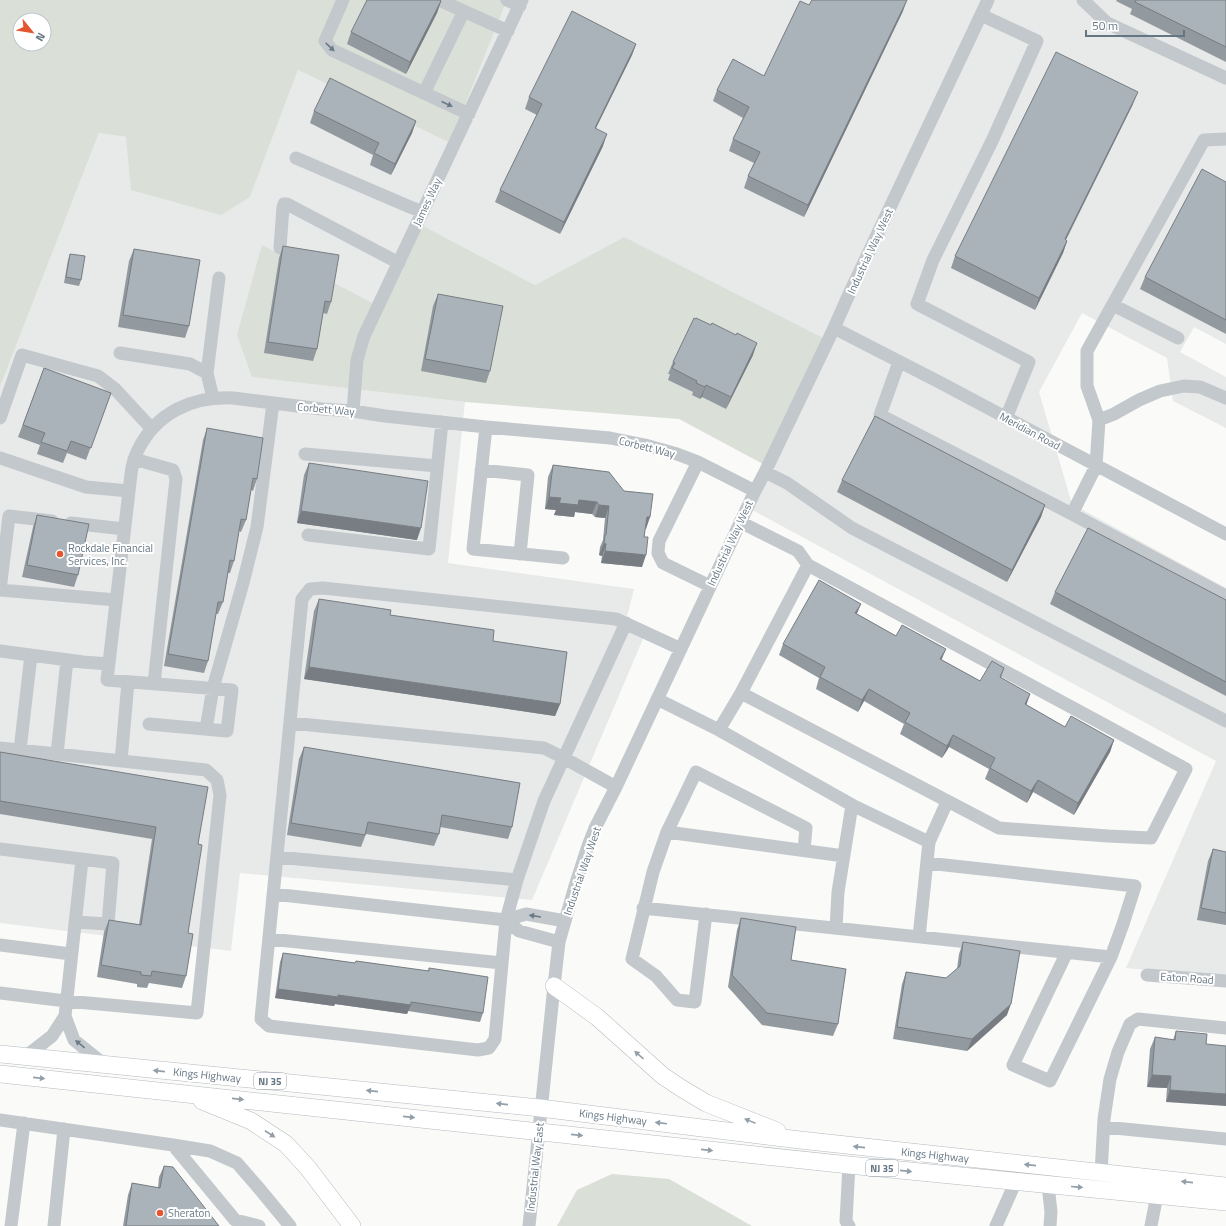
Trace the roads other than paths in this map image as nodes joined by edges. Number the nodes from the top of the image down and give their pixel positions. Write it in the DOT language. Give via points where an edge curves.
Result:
graph roads {
  1 [pos="343,0"];
  2 [pos="439,0"];
  3 [pos="507,0"];
  4 [pos="988,0"];
  5 [pos="1087,2"];
  6 [pos="521,3"];
  7 [pos="464,11"];
  8 [pos="981,15"];
  9 [pos="508,31"];
  10 [pos="1226,78"];
  11 [pos="424,93"];
  12 [pos="469,114"];
  13 [pos="1226,140"];
  14 [pos="296,158"];
  15 [pos="423,212"];
  16 [pos="280,248"];
  17 [pos="399,263"];
  18 [pos="219,278"];
  19 [pos="1113,305"];
  20 [pos="834,328"];
  21 [pos="1178,338"];
  22 [pos="120,353"];
  23 [pos="899,362"];
  24 [pos="207,373"];
  25 [pos="213,398"];
  26 [pos="1226,398"];
  27 [pos="273,404"];
  28 [pos="353,411"];
  29 [pos="0,418"];
  30 [pos="1006,418"];
  31 [pos="1100,420"];
  32 [pos="442,422"];
  33 [pos="486,427"];
  34 [pos="152,429"];
  35 [pos="305,454"];
  36 [pos="0,458"];
  37 [pos="134,459"];
  38 [pos="698,462"];
  39 [pos="437,466"];
  40 [pos="1096,466"];
  41 [pos="481,470"];
  42 [pos="765,472"];
  43 [pos="755,490"];
  44 [pos="129,491"];
  45 [pos="1072,514"];
  46 [pos="740,522"];
  47 [pos="124,529"];
  48 [pos="1226,534"];
  49 [pos="308,535"];
  50 [pos="520,554"];
  51 [pos="563,558"];
  52 [pos="808,565"];
  53 [pos="710,586"];
  54 [pos="1226,596"];
  55 [pos="116,600"];
  56 [pos="626,624"];
  57 [pos="681,649"];
  58 [pos="0,652"];
  59 [pos="31,655"];
  60 [pos="67,660"];
  61 [pos="109,664"];
  62 [pos="128,682"];
  63 [pos="154,684"];
  64 [pos="213,688"];
  65 [pos="741,693"];
  66 [pos="657,699"];
  67 [pos="1226,721"];
  68 [pos="290,723"];
  69 [pos="148,724"];
  70 [pos="206,729"];
  71 [pos="719,730"];
  72 [pos="0,748"];
  73 [pos="20,750"];
  74 [pos="57,754"];
  75 [pos="564,758"];
  76 [pos="121,761"];
  77 [pos="616,787"];
  78 [pos="947,802"];
  79 [pos="852,805"];
  80 [pos="667,832"];
  81 [pos="929,842"];
  82 [pos="0,849"];
  83 [pos="804,850"];
  84 [pos="844,856"];
  85 [pos="277,857"];
  86 [pos="82,860"];
  87 [pos="927,863"];
  88 [pos="517,880"];
  89 [pos="273,894"];
  90 [pos="643,908"];
  91 [pos="706,914"];
  92 [pos="506,920"];
  93 [pos="565,921"];
  94 [pos="75,922"];
  95 [pos="836,928"];
  96 [pos="919,937"];
  97 [pos="269,938"];
  98 [pos="559,942"];
  99 [pos="0,945"];
  100 [pos="1067,952"];
  101 [pos="71,954"];
  102 [pos="1111,957"];
  103 [pos="502,963"];
  104 [pos="1147,975"];
  105 [pos="1226,980"];
  106 [pos="554,986"];
  107 [pos="0,993"];
  108 [pos="66,1001"];
  109 [pos="65,1016"];
  110 [pos="1226,1028"];
  111 [pos="0,1054"];
  112 [pos="25,1057"];
  113 [pos="105,1065"];
  114 [pos="0,1074"];
  115 [pos="185,1094"];
  116 [pos="540,1108"];
  117 [pos="0,1120"];
  118 [pos="24,1123"];
  119 [pos="1104,1126"];
  120 [pos="64,1129"];
  121 [pos="539,1131"];
  122 [pos="1226,1139"];
  123 [pos="800,1140"];
  124 [pos="173,1145"];
  125 [pos="850,1165"];
  126 [pos="1101,1173"];
  127 [pos="1016,1181"];
  128 [pos="1048,1184"];
  129 [pos="1226,1186"];
  130 [pos="1157,1195"];
  131 [pos="1226,1202"];
  132 [pos="845,1224"];
  133 [pos="11,1226"];
  134 [pos="54,1226"];
  135 [pos="259,1226"];
  136 [pos="290,1226"];
  137 [pos="352,1226"];
  138 [pos="528,1226"];
  139 [pos="996,1226"];
  140 [pos="1050,1226"];
  141 [pos="1151,1226"];
  1 -- 11 [label="street, one-way" via="325,41 332,50"];
  2 -- 7 [label="street"];
  3 -- 6 [label="street"];
  4 -- 8 [label="street, Industrial Way West"];
  5 -- 10 [label="street" via="1106,23"];
  6 -- 9 [label="street, James Way"];
  7 -- 9 [label="street"];
  7 -- 11 [label="street"];
  8 -- 20 [label="street, Industrial Way West"];
  8 -- 30 [label="street" via="1037,41 992,141 933,260 917,304 1029,362"];
  9 -- 12 [label="street, James Way"];
  11 -- 12 [label="street, one-way"];
  12 -- 15 [label="street, James Way"];
  13 -- 19 [label="street" via="1204,140"];
  14 -- 15 [label="street"];
  15 -- 17 [label="street, James Way"];
  16 -- 17 [label="street" via="283,207 287,204"];
  17 -- 28 [label="street, James Way" via="364,336 357,360"];
  18 -- 24 [label="street"];
  19 -- 21 [label="street"];
  19 -- 31 [label="street" via="1087,351 1087,386"];
  20 -- 23 [label="street, Meridian Road"];
  20 -- 42 [label="street, Industrial Way West"];
  22 -- 24 [label="street" via="190,364"];
  23 -- 30 [label="street, Meridian Road"];
  23 -- 45 [label="street" via="880,415"];
  24 -- 25 [label="street"];
  25 -- 27 [label="street, Corbett Way"];
  25 -- 34 [label="street, Corbett Way" via="192,402 177,409"];
  26 -- 31 [label="street" via="1200,387 1184,386 1160,391"];
  27 -- 28 [label="street, Corbett Way"];
  27 -- 64 [label="street" via="257,527"];
  28 -- 32 [label="street, Corbett Way"];
  29 -- 34 [label="street" via="22,355 98,376 115,389"];
  30 -- 40 [label="street, Meridian Road"];
  31 -- 40 [label="street"];
  32 -- 33 [label="street, Corbett Way"];
  32 -- 39 [label="street"];
  33 -- 38 [label="street, Corbett Way" via="610,438 645,445"];
  33 -- 41 [label="street"];
  34 -- 37 [label="street, Corbett Way"];
  35 -- 39 [label="street"];
  36 -- 44 [label="street" via="86,486"];
  37 -- 44 [label="street, Corbett Way"];
  37 -- 63 [label="street" via="173,470 176,479"];
  38 -- 43 [label="street, Corbett Way"];
  38 -- 53 [label="street" via="659,541 658,553 663,563"];
  39 -- 49 [label="street" via="429,549"];
  40 -- 45 [label="street"];
  40 -- 48 [label="street, Meridian Road"];
  41 -- 50 [label="street" via="528,475"];
  41 -- 50 [label="street" via="473,549"];
  42 -- 43 [label="street, Industrial Way West"];
  42 -- 67 [label="street" via="787,483 852,528"];
  43 -- 46 [label="street, Industrial Way West"];
  44 -- 47 [label="street, Corbett Way"];
  45 -- 54 [label="street"];
  46 -- 52 [label="street" via="798,551"];
  46 -- 53 [label="street, Industrial Way West"];
  47 -- 55 [label="street, Corbett Way"];
  47 -- 55 [label="street" via="9,516 0,590"];
  50 -- 51 [label="street"];
  52 -- 65 [label="street"];
  52 -- 78 [label="street" via="1186,769 1151,838 999,828"];
  53 -- 57 [label="street, Industrial Way West"];
  55 -- 61 [label="street, Corbett Way"];
  56 -- 57 [label="street"];
  56 -- 68 [label="street" via="616,620 346,590 310,589 302,599"];
  56 -- 75 [label="street"];
  57 -- 66 [label="street, Industrial Way West"];
  58 -- 59 [label="street"];
  59 -- 60 [label="street"];
  59 -- 73 [label="street"];
  60 -- 61 [label="street"];
  60 -- 74 [label="street"];
  61 -- 62 [label="street, Corbett Way" via="107,680"];
  62 -- 63 [label="street"];
  62 -- 76 [label="street"];
  63 -- 64 [label="street"];
  64 -- 70 [label="street"];
  64 -- 70 [label="street" via="232,690 227,731"];
  65 -- 71 [label="street"];
  65 -- 78 [label="street"];
  66 -- 71 [label="street"];
  66 -- 77 [label="street, Industrial Way West"];
  68 -- 75 [label="street" via="544,748"];
  68 -- 85 [label="street"];
  69 -- 70 [label="street"];
  71 -- 79 [label="street"];
  72 -- 73 [label="street"];
  73 -- 74 [label="street"];
  74 -- 76 [label="street"];
  75 -- 77 [label="street"];
  75 -- 88 [label="street" via="544,801"];
  76 -- 108 [label="street" via="206,770 217,780 220,795 196,1012"];
  77 -- 93 [label="street, Industrial Way West" via="588,846"];
  78 -- 81 [label="street"];
  79 -- 81 [label="street"];
  79 -- 84 [label="street"];
  80 -- 83 [label="street"];
  80 -- 83 [label="street" via="696,772 806,828"];
  80 -- 90 [label="street"];
  81 -- 87 [label="street"];
  82 -- 86 [label="street"];
  83 -- 84 [label="street"];
  84 -- 95 [label="street"];
  85 -- 88 [label="street"];
  85 -- 89 [label="street"];
  86 -- 94 [label="street"];
  86 -- 94 [label="street" via="113,863 108,924"];
  87 -- 96 [label="street"];
  87 -- 102 [label="street" via="1135,886"];
  88 -- 92 [label="street"];
  89 -- 92 [label="street"];
  89 -- 97 [label="street"];
  90 -- 91 [label="street"];
  90 -- 91 [label="street" via="632,959 656,976 677,1000 695,1002"];
  91 -- 95 [label="street"];
  93 -- 92 [label="street, one-way" via="526,914"];
  92 -- 98 [label="street" via="519,931"];
  92 -- 103 [label="street"];
  93 -- 98 [label="street, Industrial Way West"];
  94 -- 101 [label="street"];
  95 -- 96 [label="street"];
  96 -- 100 [label="street"];
  97 -- 103 [label="street"];
  97 -- 103 [label="street" via="262,1018 269,1026 478,1050 489,1048 495,1040"];
  98 -- 106 [label="street, Industrial Way West"];
  99 -- 101 [label="street"];
  100 -- 102 [label="street"];
  100 -- 102 [label="street" via="1013,1065 1050,1081"];
  101 -- 108 [label="street"];
  104 -- 105 [label="street, Eaton Road"];
  106 -- 116 [label="street, Industrial Way West"];
  123 -- 106 [label="main road, one-way" via="706,1103 681,1088"];
  107 -- 108 [label="street"];
  108 -- 109 [label="street"];
  109 -- 112 [label="street" via="52,1036"];
  113 -- 109 [label="street, one-way" via="74,1040"];
  110 -- 119 [label="street" via="1138,1020 1130,1024 1110,1078"];
  111 -- 112 [label="main road, Kings Highway / NJ 35"];
  112 -- 113 [label="main road, Kings Highway / NJ 35"];
  116 -- 113 [label="main road, Kings Highway / NJ 35, one-way"];
  114 -- 115 [label="main road, Kings Highway / NJ 35, one-way"];
  115 -- 121 [label="main road, Kings Highway / NJ 35, one-way"];
  115 -- 137 [label="main road, one-way" via="251,1121 286,1144 308,1168"];
  116 -- 121 [label="street, Industrial Way East"];
  123 -- 116 [label="main road, Kings Highway / NJ 35, one-way"];
  117 -- 118 [label="street"];
  118 -- 120 [label="street"];
  118 -- 133 [label="street"];
  119 -- 122 [label="street"];
  119 -- 126 [label="street"];
  120 -- 124 [label="street"];
  120 -- 134 [label="street"];
  121 -- 125 [label="main road, Kings Highway / NJ 35, one-way"];
  121 -- 138 [label="street, Industrial Way East"];
  126 -- 123 [label="main road, Kings Highway / NJ 35, one-way"];
  124 -- 135 [label="street" via="235,1220"];
  124 -- 136 [label="street" via="210,1151 237,1163"];
  125 -- 127 [label="main road, Kings Highway / NJ 35, one-way"];
  125 -- 132 [label="street"];
  129 -- 126 [label="main road, Kings Highway / NJ 35, one-way"];
  127 -- 128 [label="main road, Kings Highway / NJ 35"];
  127 -- 139 [label="street"];
  128 -- 130 [label="main road, Kings Highway / NJ 35, one-way"];
  128 -- 140 [label="street"];
  130 -- 131 [label="main road, Kings Highway / NJ 35"];
  130 -- 141 [label="street"];
}
